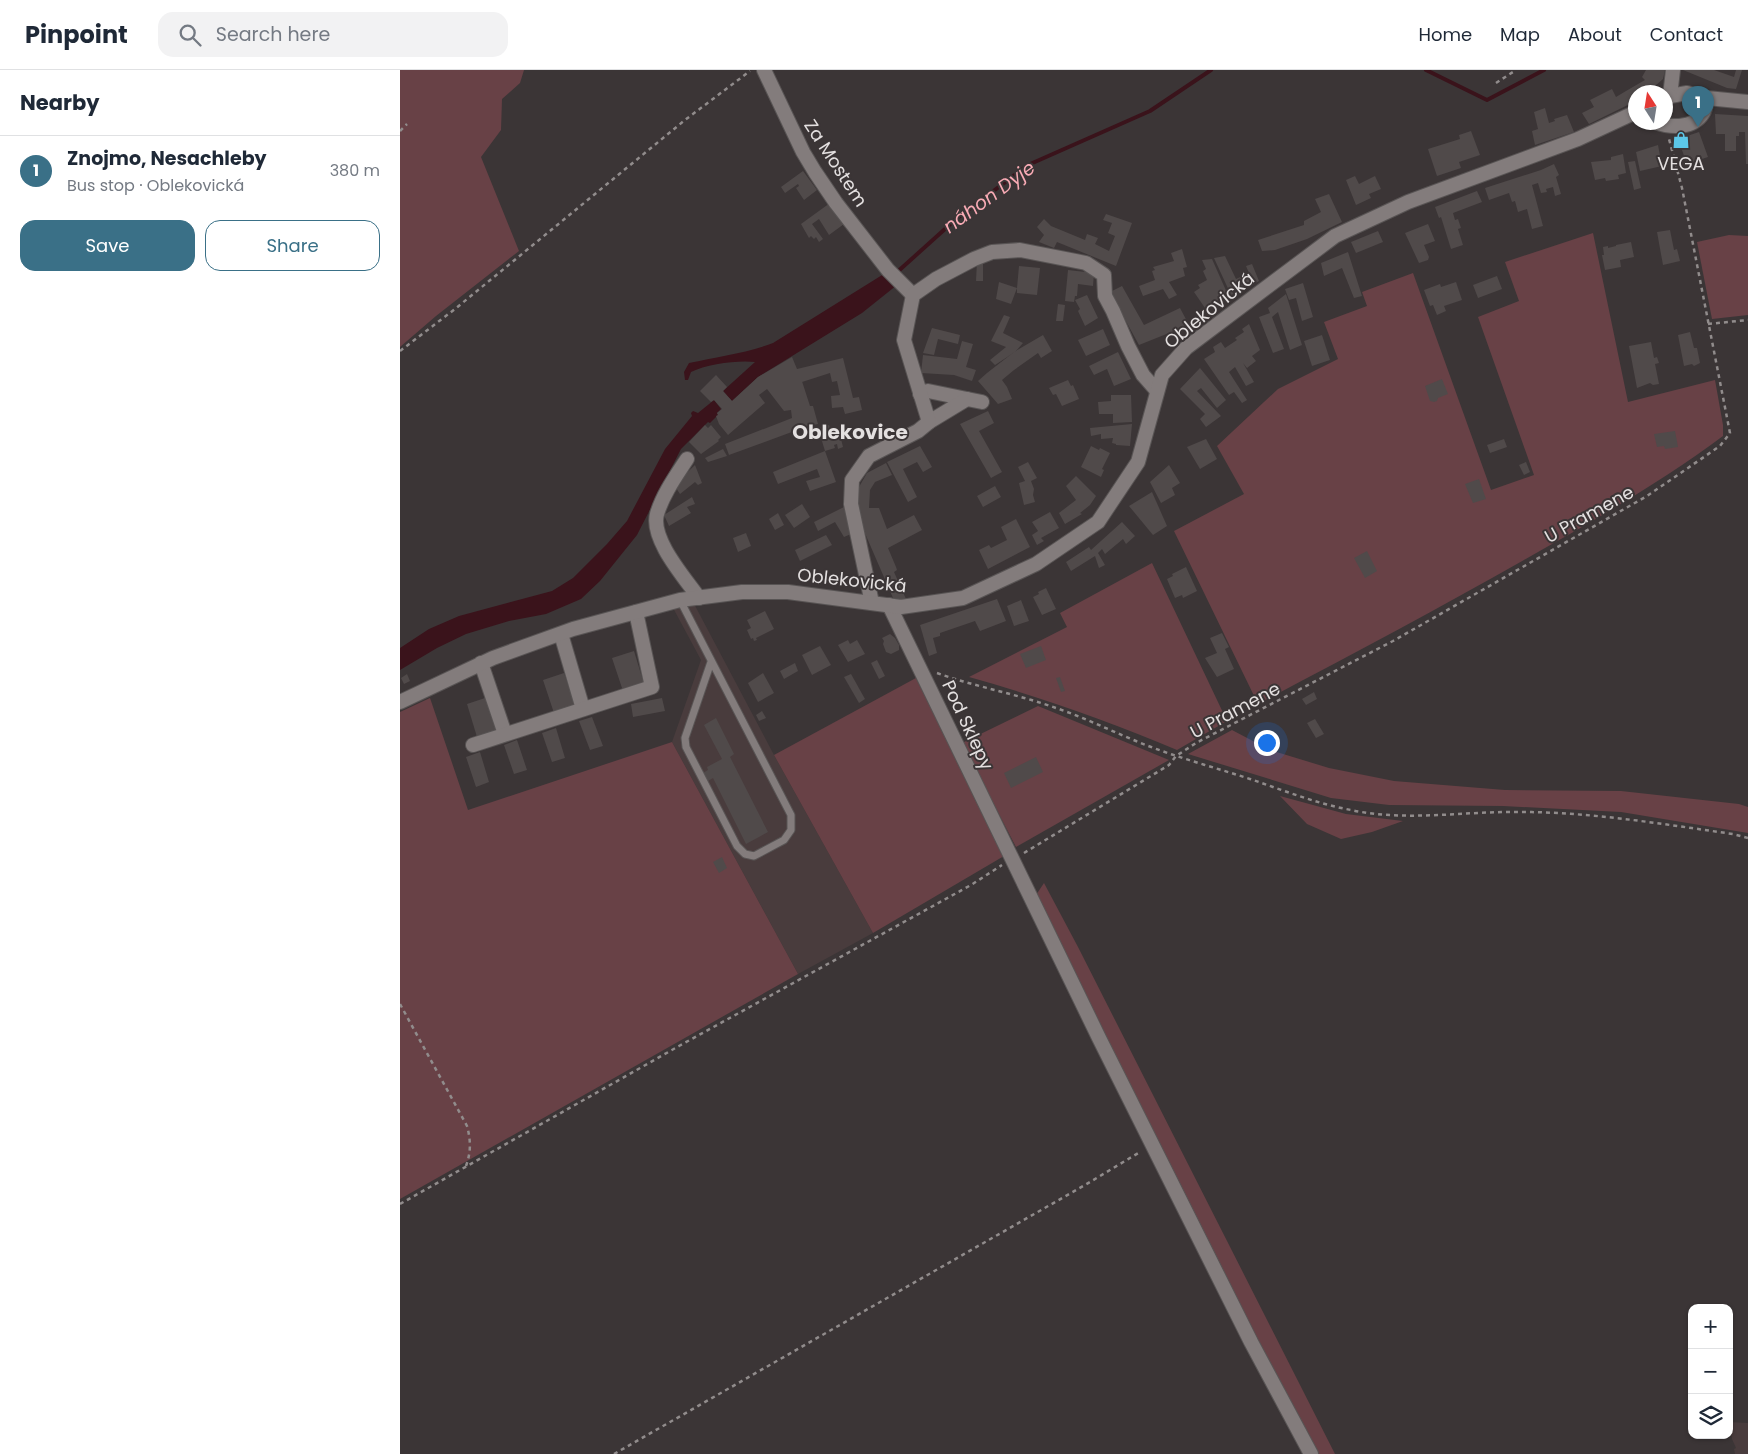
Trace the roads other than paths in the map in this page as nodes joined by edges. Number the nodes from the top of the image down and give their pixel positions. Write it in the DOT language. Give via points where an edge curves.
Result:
graph roads {
  1 [pos="764,70"];
  2 [pos="1673,70"];
  3 [pos="1670,85"];
  4 [pos="1673,96"];
  5 [pos="1707,98"];
  6 [pos="1748,102"];
  7 [pos="1628,116"];
  8 [pos="1673,125"];
  9 [pos="907,290"];
  10 [pos="1157,392"];
  11 [pos="920,394"];
  12 [pos="967,399"];
  13 [pos="982,402"];
  14 [pos="929,422"];
  15 [pos="687,459"];
  16 [pos="699,598"];
  17 [pos="680,600"];
  18 [pos="872,603"];
  19 [pos="889,605"];
  20 [pos="636,612"];
  21 [pos="561,634"];
  22 [pos="711,662"];
  23 [pos="481,663"];
  24 [pos="400,702"];
  25 [pos="583,709"];
  26 [pos="505,734"];
  27 [pos="473,745"];
  28 [pos="1311,1454"];
  1 -- 9 [label="street, Za Mostem" via="807,159 836,203"];
  2 -- 3 [label="street"];
  4 -- 5 [label="street" via="1687,93"];
  5 -- 6 [label="street"];
  5 -- 8 [label="street" via="1705,112 1697,121 1685,126"];
  7 -- 10 [label="street, Oblekovická" via="1578,139 1408,202 1335,236 1186,348 1162,375"];
  9 -- 10 [label="street" via="992,252 1020,250 1086,263 1104,275 1105,296 1143,375"];
  9 -- 11 [label="street" via="904,340"];
  10 -- 19 [label="street, Oblekovická" via="1138,462 1098,522 1036,564 963,598 901,607"];
  11 -- 12 [label="street" via="928,391"];
  11 -- 14 [label="street"];
  12 -- 13 [label="street"];
  12 -- 14 [label="street"];
  14 -- 18 [label="street" via="918,432 868,456 852,480 851,504"];
  15 -- 16 [label="street" via="661,504 657,516 658,531 665,548"];
  16 -- 17 [label="street, Oblekovická"];
  16 -- 18 [label="street, Oblekovická" via="742,592 788,592"];
  17 -- 20 [label="street, Oblekovická"];
  17 -- 22 [label="lane"];
  18 -- 19 [label="street, Oblekovická"];
  19 -- 28 [label="street, Pod Sklepy" via="1152,1144"];
  20 -- 21 [label="street, Oblekovická"];
  20 -- 25 [label="street" via="652,687"];
  21 -- 23 [label="street, Oblekovická"];
  21 -- 25 [label="street"];
  22 -- 22 [label="lane" via="791,815 791,830 784,840 754,856 745,854 737,846 686,747 685,738"];
  23 -- 24 [label="street, Oblekovická"];
  23 -- 26 [label="street"];
  25 -- 26 [label="street"];
  26 -- 27 [label="street"];
}
